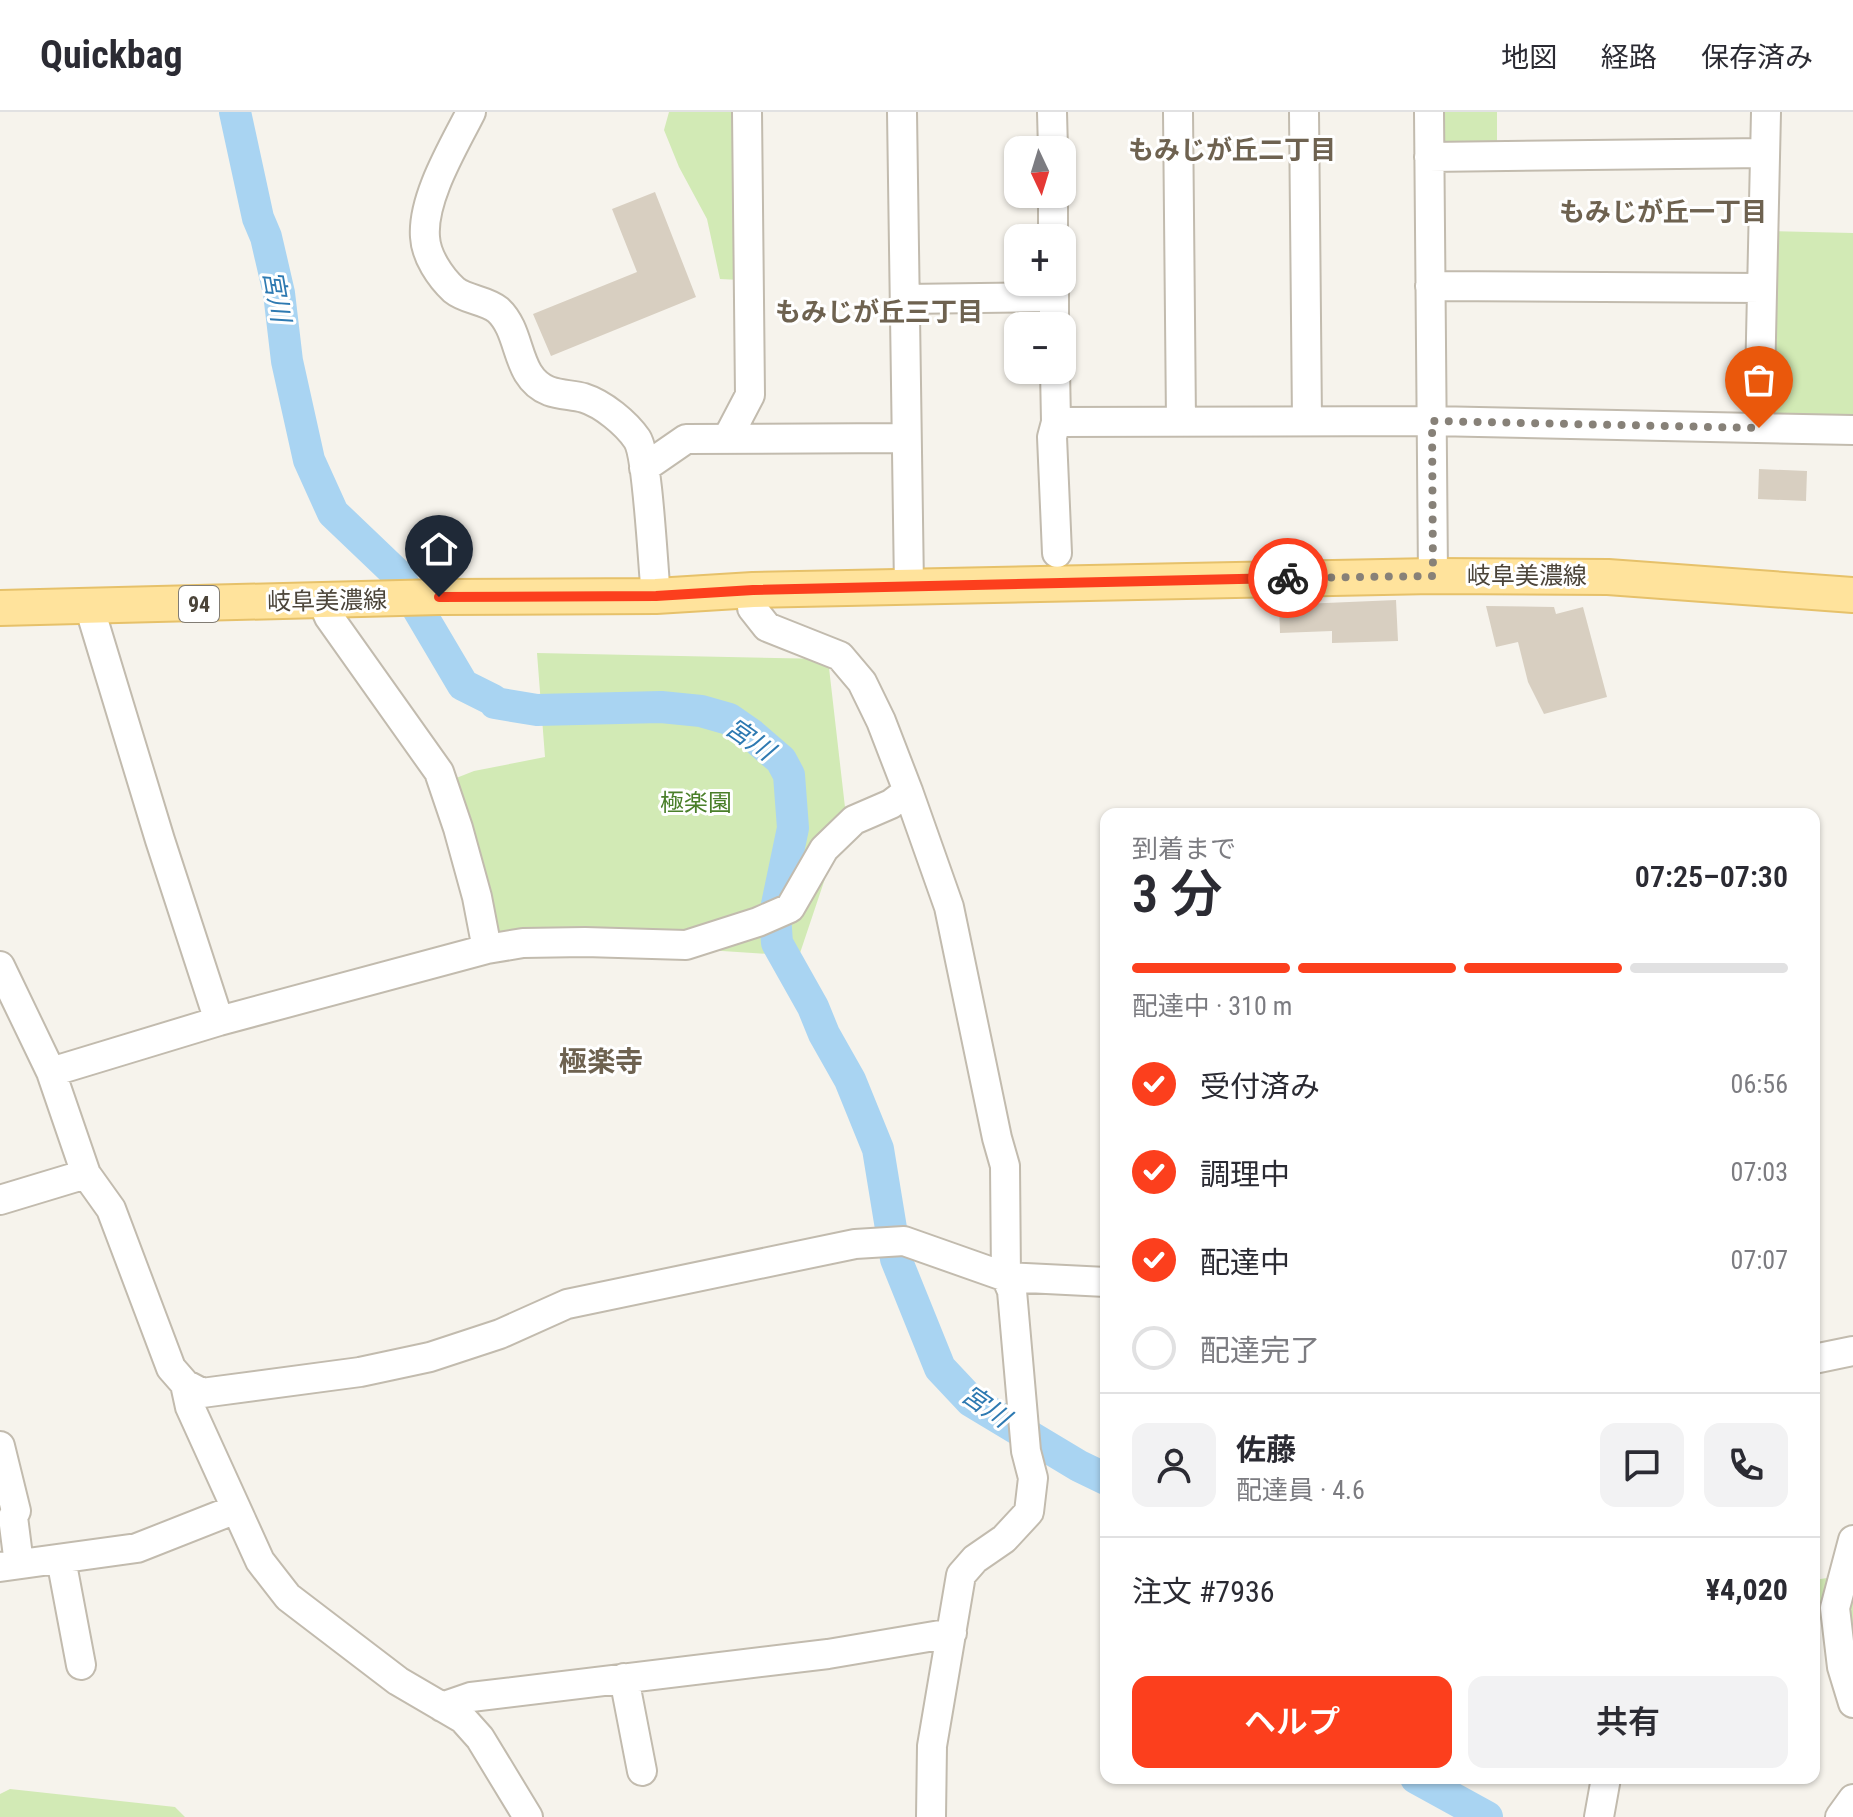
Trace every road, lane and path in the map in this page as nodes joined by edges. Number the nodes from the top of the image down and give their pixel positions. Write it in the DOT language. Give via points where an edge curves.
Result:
graph roads {
  1 [pos="471,112"];
  2 [pos="747,112"];
  3 [pos="902,112"];
  4 [pos="1052,112"];
  5 [pos="1178,112"];
  6 [pos="1304,112"];
  7 [pos="1429,112"];
  8 [pos="1766,112"];
  9 [pos="1053,136"];
  10 [pos="1765,153"];
  11 [pos="1429,157"];
  12 [pos="1430,286"];
  13 [pos="1762,288"];
  14 [pos="1004,293"];
  15 [pos="905,299"];
  16 [pos="1055,384"];
  17 [pos="1181,421"];
  18 [pos="1307,421"];
  19 [pos="1432,421"];
  20 [pos="1056,422"];
  21 [pos="1759,428"];
  22 [pos="1853,430"];
  23 [pos="728,437"];
  24 [pos="906,438"];
  25 [pos="644,468"];
  26 [pos="1057,553"];
  27 [pos="1433,576"];
  28 [pos="909,587"];
  29 [pos="753,590"];
  30 [pos="1853,595"];
  31 [pos="656,596"];
  32 [pos="322,601"];
  33 [pos="89,606"];
  34 [pos="0,608"];
  35 [pos="908,791"];
  36 [pos="487,949"];
  37 [pos="0,966"];
  38 [pos="219,1021"];
  39 [pos="51,1072"];
  40 [pos="86,1174"];
  41 [pos="0,1200"];
  42 [pos="1006,1277"];
  43 [pos="1100,1282"];
  44 [pos="1853,1351"];
  45 [pos="1820,1358"];
  46 [pos="185,1384"];
  47 [pos="0,1446"];
  48 [pos="236,1509"];
  49 [pos="1853,1540"];
  50 [pos="61,1559"];
  51 [pos="10,1565"];
  52 [pos="952,1633"];
  53 [pos="81,1665"];
  54 [pos="624,1678"];
  55 [pos="1853,1703"];
  56 [pos="442,1707"];
  57 [pos="642,1771"];
  58 [pos="1605,1784"];
  59 [pos="1853,1799"];
  60 [pos="528,1817"];
  61 [pos="931,1817"];
  62 [pos="1599,1817"];
  63 [pos="1840,1817"];
  1 -- 25 [label="street" via="444,166 425,225 425,241 438,272 456,292 498,310 528,377 548,391 588,399 612,413 639,440"];
  2 -- 23 [label="street" via="750,395"];
  3 -- 15 [label="street"];
  4 -- 9 [label="street"];
  5 -- 17 [label="street"];
  6 -- 18 [label="street"];
  7 -- 11 [label="street"];
  8 -- 10 [label="street"];
  10 -- 11 [label="street"];
  10 -- 13 [label="street"];
  11 -- 12 [label="street"];
  12 -- 13 [label="street"];
  12 -- 19 [label="street"];
  13 -- 21 [label="street"];
  14 -- 15 [label="street"];
  15 -- 24 [label="street"];
  16 -- 20 [label="street"];
  17 -- 18 [label="street"];
  17 -- 20 [label="street"];
  18 -- 19 [label="street"];
  19 -- 21 [label="street"];
  19 -- 27 [label="street"];
  20 -- 26 [label="street" via="1052,437"];
  21 -- 22 [label="street"];
  23 -- 24 [label="street"];
  23 -- 25 [label="street" via="686,439"];
  24 -- 28 [label="street"];
  25 -- 31 [label="street"];
  27 -- 28 [label="main road, 岐阜美濃線 / 94"];
  27 -- 30 [label="main road, 岐阜美濃線 / 94" via="1608,577"];
  28 -- 29 [label="main road, 岐阜美濃線 / 94"];
  29 -- 31 [label="main road, 岐阜美濃線 / 94"];
  29 -- 35 [label="street" via="752,608 767,627 840,656 862,682"];
  31 -- 32 [label="main road, 岐阜美濃線 / 94"];
  32 -- 33 [label="main road, 岐阜美濃線 / 94"];
  32 -- 36 [label="street" via="439,772"];
  33 -- 34 [label="main road, 岐阜美濃線 / 94"];
  33 -- 38 [label="street"];
  35 -- 36 [label="street" via="854,820 824,849 790,908 758,922 686,945 523,943"];
  35 -- 42 [label="street" via="949,907 1005,1166"];
  36 -- 38 [label="street"];
  37 -- 39 [label="street"];
  38 -- 39 [label="street"];
  39 -- 40 [label="street"];
  40 -- 41 [label="street"];
  40 -- 46 [label="street" via="111,1209 171,1368"];
  42 -- 43 [label="street"];
  42 -- 46 [label="street" via="904,1241 855,1244 567,1304 430,1357 360,1372 202,1393"];
  42 -- 52 [label="street" via="1012,1291 1033,1478 1029,1512 961,1575"];
  44 -- 45 [label="street"];
  46 -- 48 [label="street" via="190,1407"];
  47 -- 51 [label="street" via="16,1511"];
  48 -- 50 [label="street" via="137,1548"];
  48 -- 56 [label="street" via="260,1561 288,1597 385,1672"];
  49 -- 55 [label="street" via="1835,1608 1842,1667"];
  50 -- 51 [label="street"];
  50 -- 53 [label="street"];
  52 -- 54 [label="street"];
  52 -- 61 [label="street" via="932,1746"];
  54 -- 56 [label="street" via="471,1697"];
  54 -- 57 [label="street"];
  56 -- 60 [label="street" via="480,1738"];
  58 -- 62 [label="street"];
  59 -- 63 [label="street"];
}
